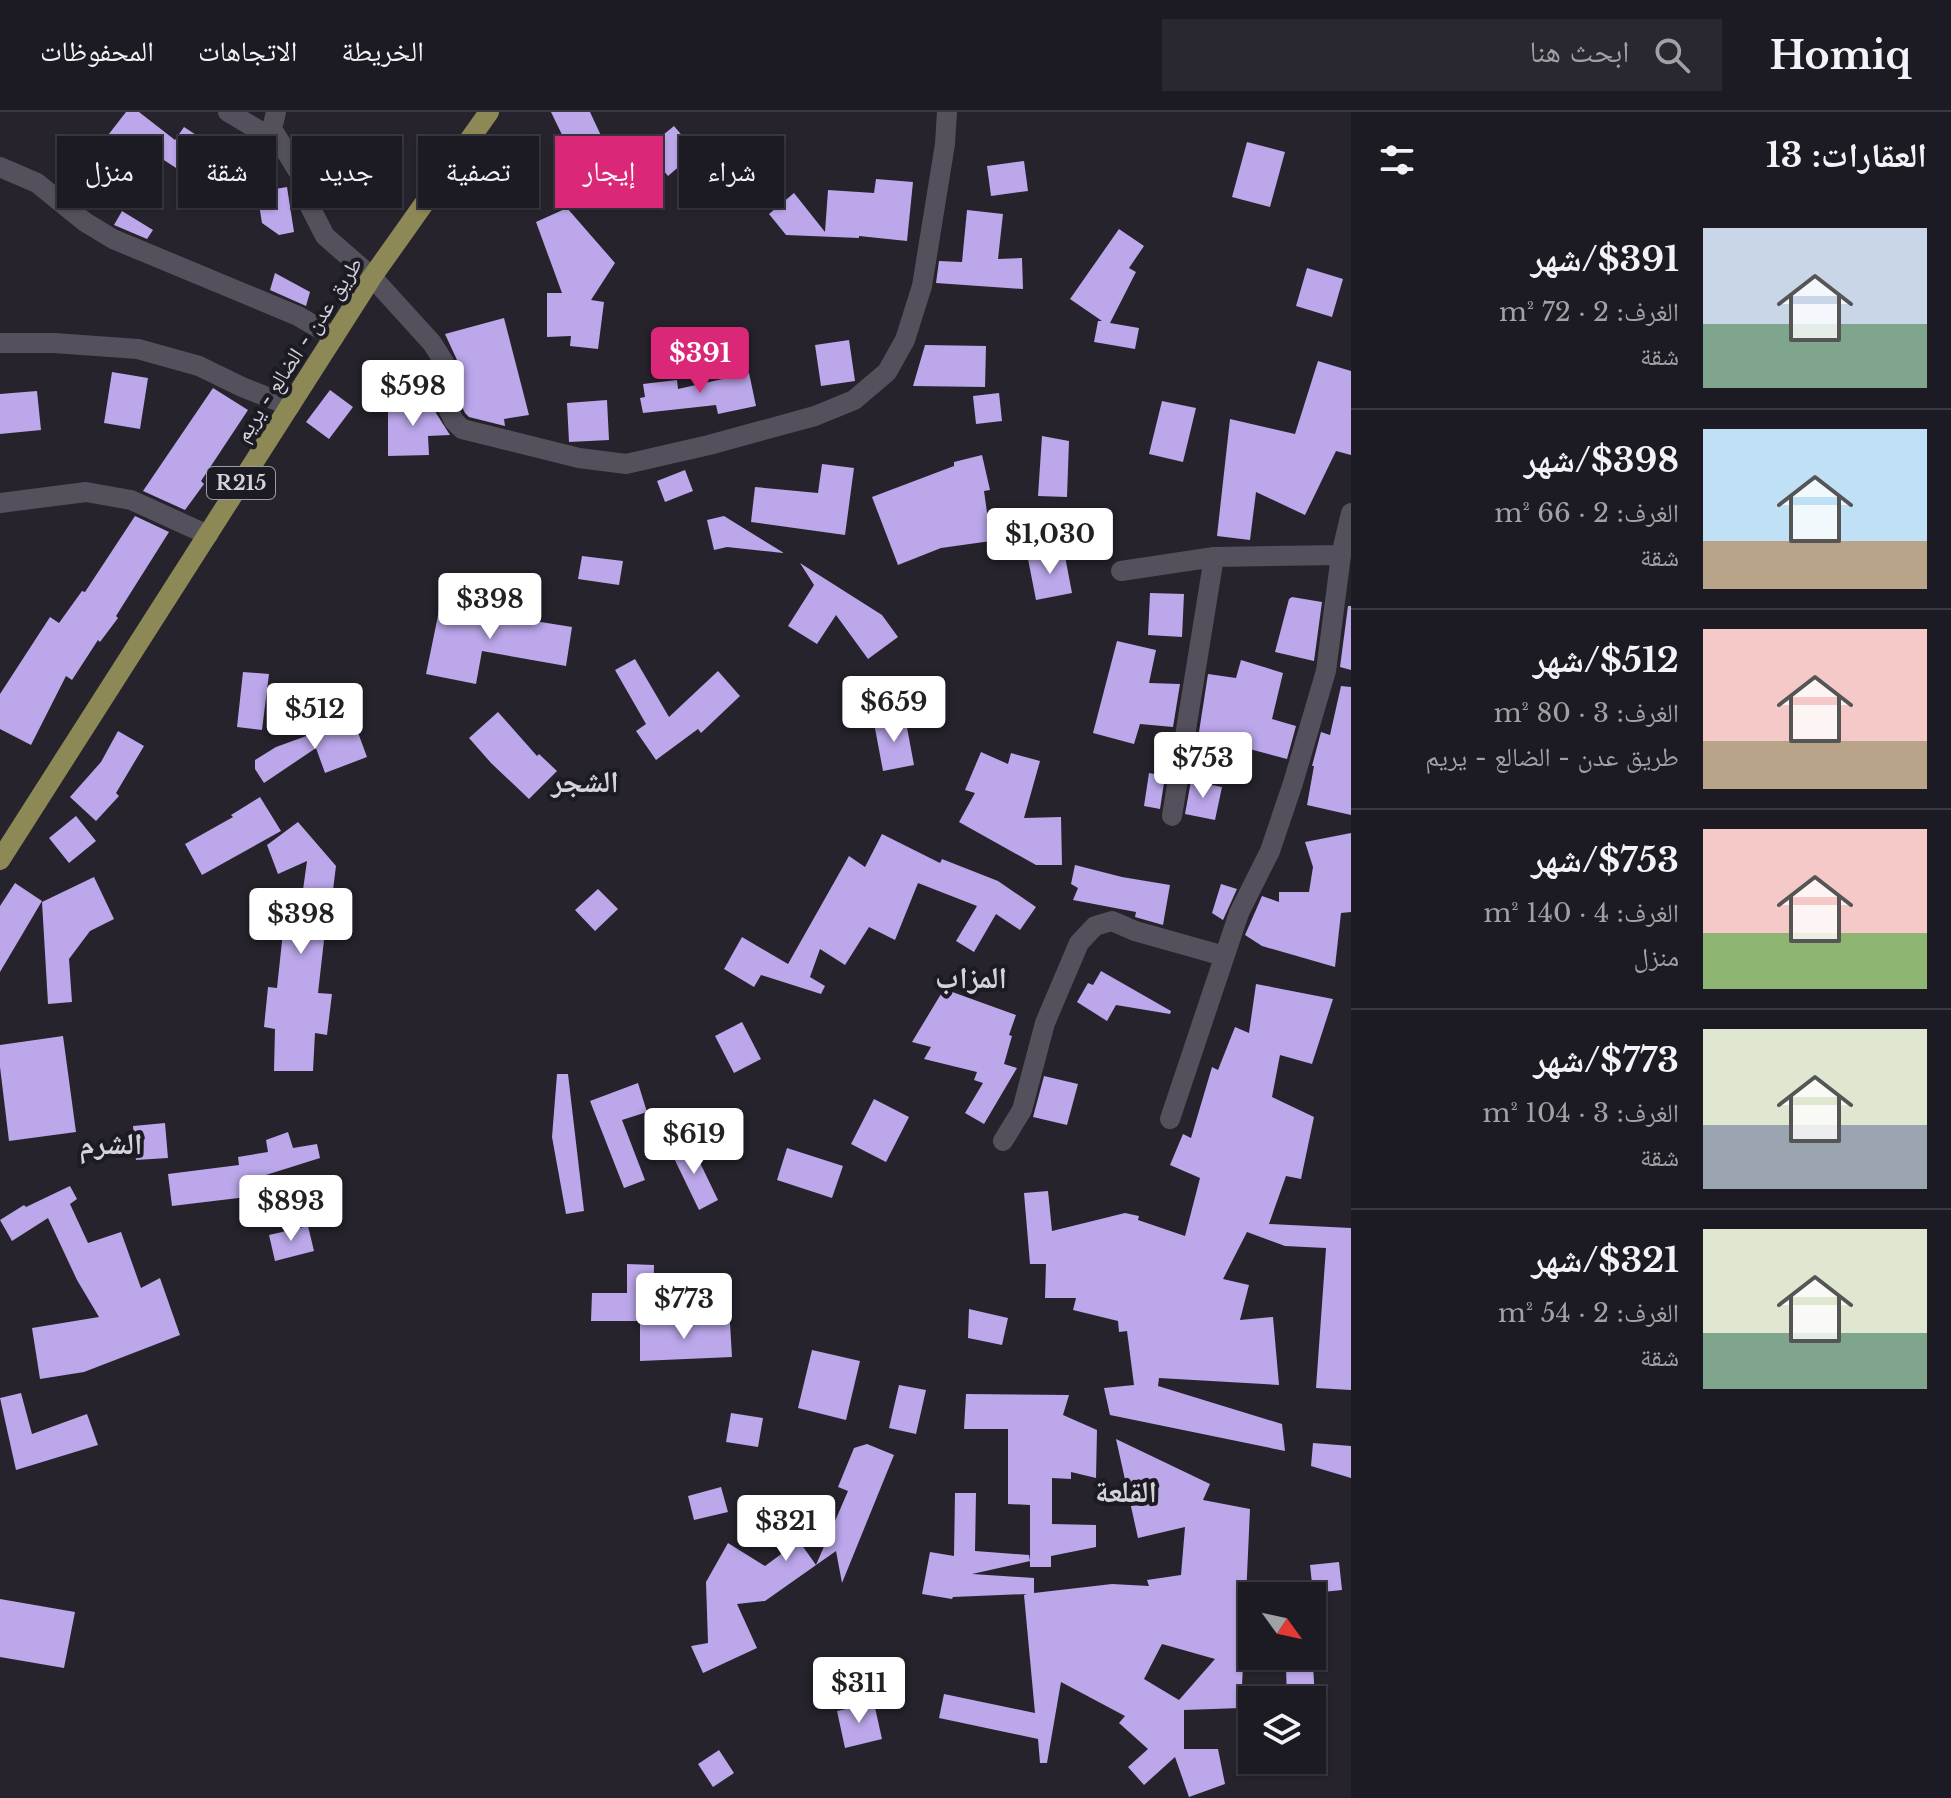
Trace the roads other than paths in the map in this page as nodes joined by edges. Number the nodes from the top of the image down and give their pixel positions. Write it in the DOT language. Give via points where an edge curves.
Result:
graph roads {
  1 [pos="228,112"];
  2 [pos="276,112"];
  3 [pos="489,112"];
  4 [pos="947,112"];
  5 [pos="280,143"];
  6 [pos="0,167"];
  7 [pos="372,277"];
  8 [pos="334,337"];
  9 [pos="0,343"];
  10 [pos="290,406"];
  11 [pos="0,503"];
  12 [pos="1351,513"];
  13 [pos="208,535"];
  14 [pos="1341,555"];
  15 [pos="1214,557"];
  16 [pos="1121,571"];
  17 [pos="1172,816"];
  18 [pos="0,860"];
  19 [pos="1224,956"];
  20 [pos="1170,1119"];
  21 [pos="1003,1141"];
  1 -- 5 [label="street"];
  2 -- 5 [label="street" via="272,129"];
  3 -- 7 [label="main road, طريق عدن - الضالع - يريم / R215"];
  4 -- 7 [label="street" via="922,286 905,340 887,372 854,400 815,416 626,464 462,429 448,408 444,362"];
  5 -- 7 [label="street" via="301,176 305,197 325,236"];
  6 -- 8 [label="street" via="37,183 113,239 298,316"];
  7 -- 8 [label="main road, طريق عدن - الضالع - يريم / R215"];
  8 -- 10 [label="main road, طريق عدن - الضالع - يريم / R215"];
  9 -- 10 [label="street" via="138,349 199,366"];
  10 -- 13 [label="main road, طريق عدن - الضالع - يريم / R215"];
  11 -- 13 [label="street" via="86,492 131,500"];
  12 -- 14 [label="street"];
  13 -- 18 [label="main road, طريق عدن - الضالع - يريم / R215"];
  14 -- 15 [label="street"];
  14 -- 19 [label="street" via="1326,671 1270,851"];
  15 -- 16 [label="street"];
  15 -- 17 [label="street"];
  19 -- 20 [label="street"];
  19 -- 21 [label="street" via="1112,921 1095,926 1079,943 1045,1023 1022,1110"];
}
